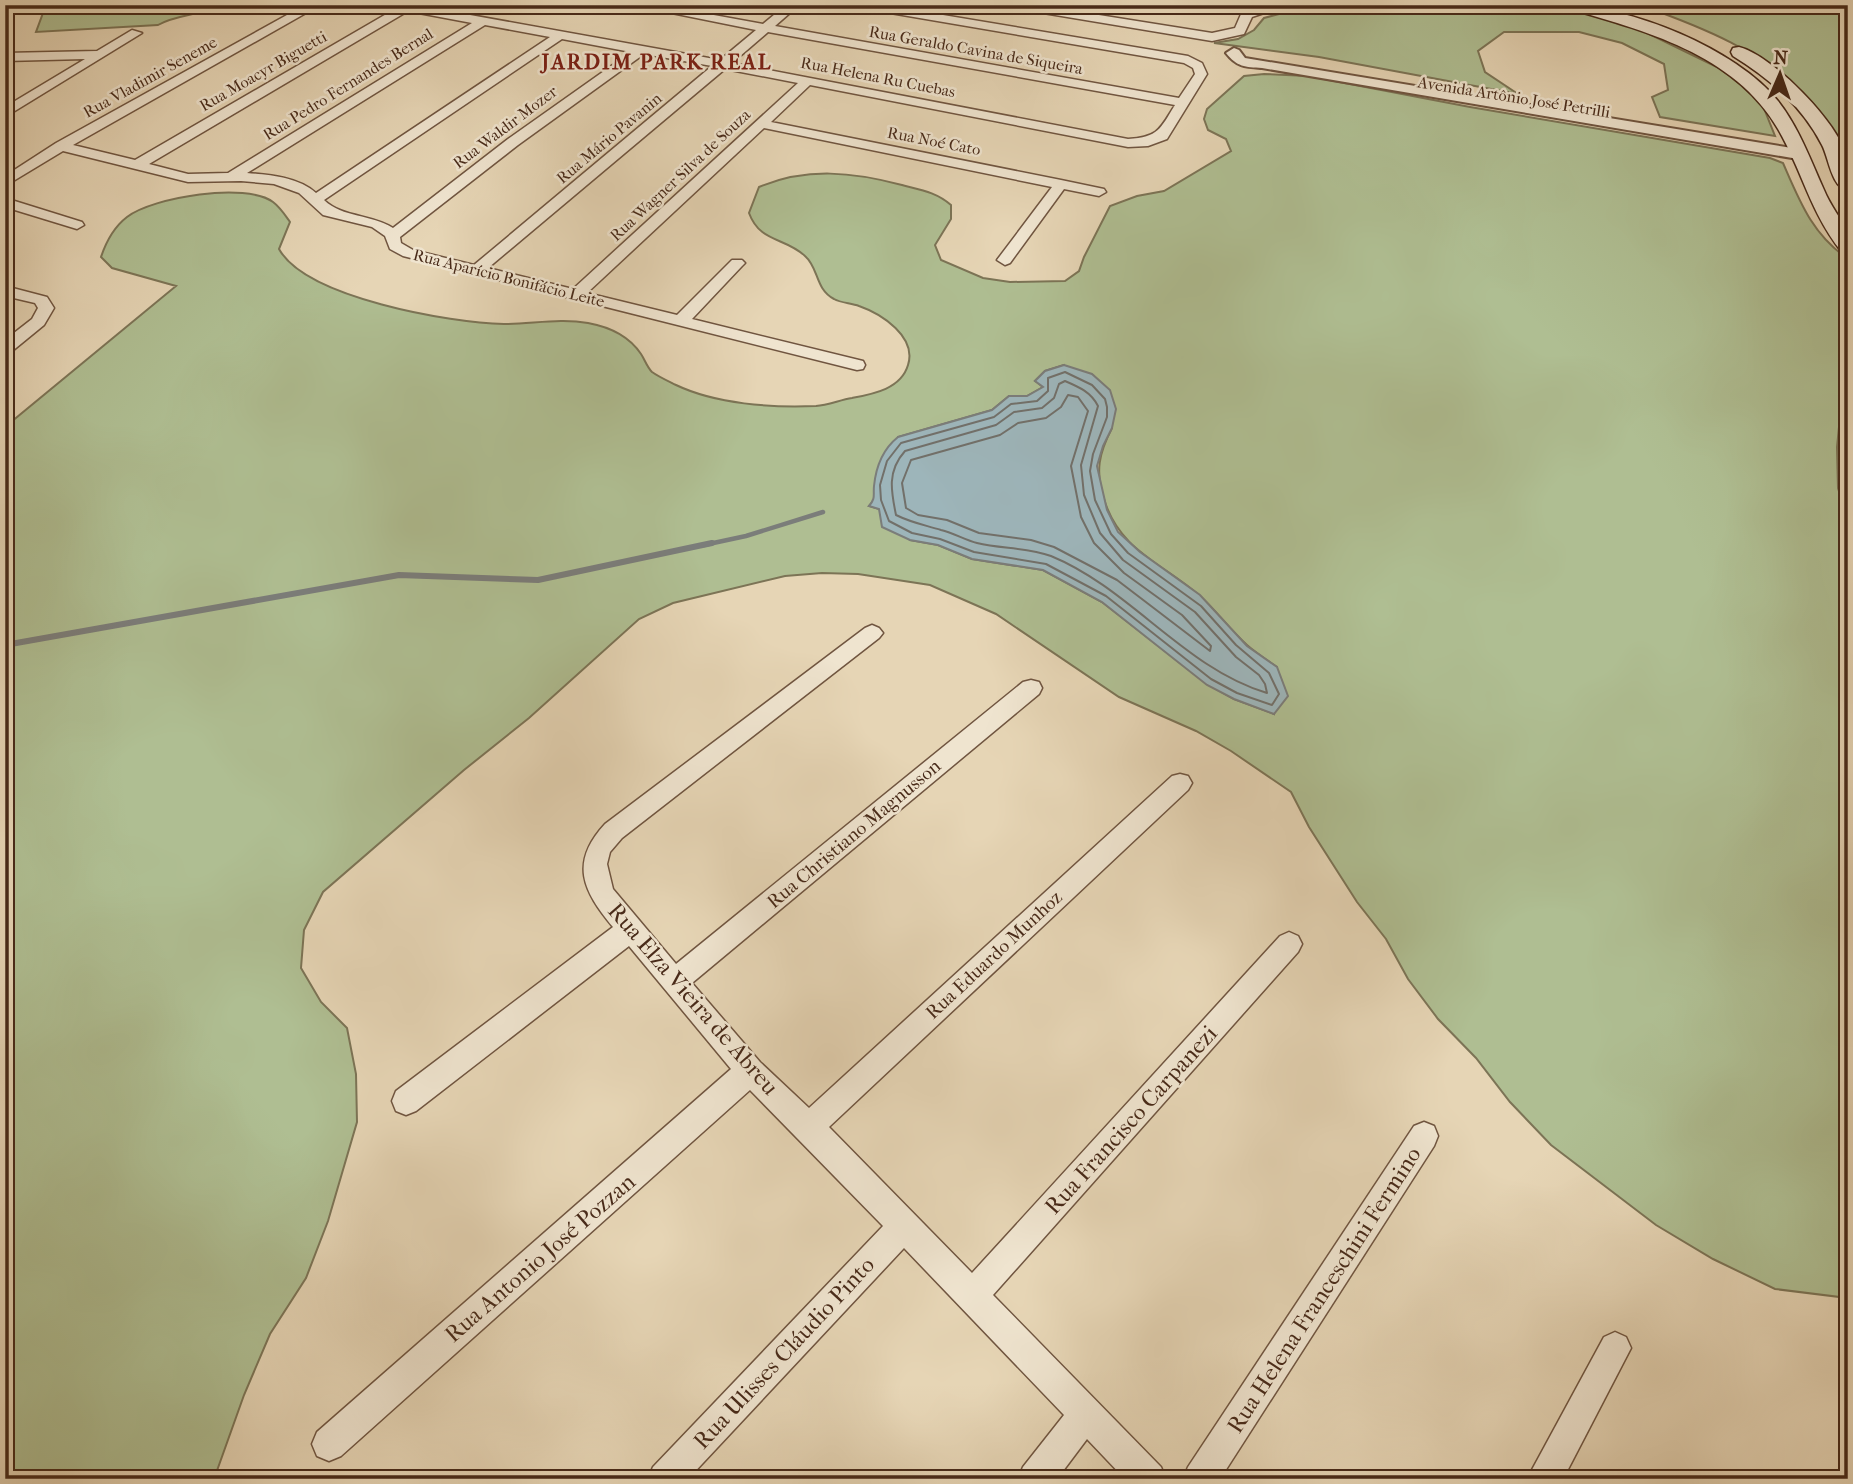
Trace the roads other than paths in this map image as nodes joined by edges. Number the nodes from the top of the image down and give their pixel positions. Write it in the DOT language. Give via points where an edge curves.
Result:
graph roads {
  1 [pos="314,5"];
  2 [pos="449,5"];
  3 [pos="638,5"];
  4 [pos="793,5"];
  5 [pos="860,5"];
  6 [pos="1013,5"];
  7 [pos="1282,5"];
  8 [pos="1572,5"];
  9 [pos="1630,5"];
  10 [pos="400,6"];
  11 [pos="1034,7"];
  12 [pos="1249,10"];
  13 [pos="436,13"];
  14 [pos="482,21"];
  15 [pos="765,28"];
  16 [pos="135,33"];
  17 [pos="559,36"];
  18 [pos="640,51"];
  19 [pos="102,55"];
  20 [pos="5,57"];
  21 [pos="1238,58"];
  22 [pos="725,65"];
  23 [pos="807,81"];
  24 [pos="1185,103"];
  25 [pos="5,113"];
  26 [pos="762,124"];
  27 [pos="61,146"];
  28 [pos="1835,149"];
  29 [pos="1797,152"];
  30 [pos="137,165"];
  31 [pos="231,177"];
  32 [pos="1846,179"];
  33 [pos="5,182"];
  34 [pos="1061,184"];
  35 [pos="1099,191"];
  36 [pos="316,199"];
  37 [pos="5,202"];
  38 [pos="77,225"];
  39 [pos="393,235"];
  40 [pos="1848,247"];
  41 [pos="1005,260"];
  42 [pos="737,262"];
  43 [pos="477,270"];
  44 [pos="5,291"];
  45 [pos="577,294"];
  46 [pos="681,321"];
  47 [pos="5,348"];
  48 [pos="857,365"];
  49 [pos="872,633"];
  50 [pos="1031,688"];
  51 [pos="1180,783"];
  52 [pos="632,928"];
  53 [pos="1289,944"];
  54 [pos="676,980"];
  55 [pos="750,1071"];
  56 [pos="406,1101"];
  57 [pos="809,1127"];
  58 [pos="1424,1136"];
  59 [pos="903,1227"];
  60 [pos="972,1296"];
  61 [pos="1615,1348"];
  62 [pos="1086,1414"];
  63 [pos="330,1444"];
  64 [pos="665,1479"];
  65 [pos="1035,1479"];
  66 [pos="1149,1479"];
  67 [pos="1200,1479"];
  68 [pos="1544,1479"];
  1 -- 27 [label="street, Rua Vladimir Seneme"];
  2 -- 13 [label="street"];
  3 -- 15 [label="street, Rua Geraldo Cavina de Siqueira"];
  4 -- 15 [label="street, Rua Mário Pavanin"];
  5 -- 24 [label="street" via="1188,60 1201,74"];
  6 -- 11 [label="street"];
  7 -- 12 [label="street"];
  8 -- 29 [label="main road" via="1642,26 1726,65 1755,86 1776,110"];
  9 -- 28 [label="main road" via="1690,26 1787,85 1812,112"];
  10 -- 13 [label="street, Rua Helena Ru Cuebas"];
  10 -- 30 [label="street, Rua Moacyr Biguetti"];
  11 -- 12 [label="street" via="1219,37 1240,31"];
  13 -- 14 [label="street, Rua Helena Ru Cuebas"];
  14 -- 17 [label="street, Rua Helena Ru Cuebas"];
  14 -- 31 [label="street, Rua Pedro Fernandes Bernal"];
  15 -- 22 [label="street, Rua Mário Pavanin"];
  15 -- 24 [label="street, Rua Geraldo Cavina de Siqueira"];
  16 -- 19 [label="street"];
  17 -- 18 [label="street, Rua Helena Ru Cuebas"];
  17 -- 36 [label="street"];
  18 -- 22 [label="street, Rua Helena Ru Cuebas"];
  18 -- 39 [label="street, Rua Waldir Mozer"];
  19 -- 20 [label="street"];
  19 -- 25 [label="street"];
  21 -- 29 [label="street, Avenida Artônio José Petrilli"];
  22 -- 23 [label="street, Rua Helena Ru Cuebas"];
  22 -- 43 [label="street, Rua Mário Pavanin"];
  23 -- 24 [label="street, Rua Helena Ru Cuebas" via="1128,143 1162,136"];
  23 -- 26 [label="street, Rua Wagner Silva de Souza"];
  26 -- 34 [label="street, Rua Noé Cato"];
  26 -- 45 [label="street, Rua Wagner Silva de Souza"];
  27 -- 30 [label="street, Rua Aparício Bonifácio Leite"];
  27 -- 33 [label="street, Rua Vladimir Seneme"];
  28 -- 29 [label="main road"];
  28 -- 32 [label="main road"];
  29 -- 32 [label="main road"];
  29 -- 40 [label="main road" via="1827,222"];
  30 -- 31 [label="street, Rua Aparício Bonifácio Leite" via="188,178"];
  31 -- 36 [label="street, Rua Aparício Bonifácio Leite" via="276,180"];
  34 -- 35 [label="street, Rua Noé Cato"];
  34 -- 41 [label="street"];
  36 -- 39 [label="street, Rua Aparício Bonifácio Leite" via="328,212 377,224"];
  37 -- 38 [label="street"];
  39 -- 43 [label="street, Rua Aparício Bonifácio Leite" via="393,243 403,251"];
  42 -- 46 [label="street"];
  43 -- 45 [label="street, Rua Aparício Bonifácio Leite"];
  44 -- 47 [label="street" via="46,305 38,322"];
  45 -- 46 [label="street, Rua Aparício Bonifácio Leite"];
  46 -- 48 [label="street, Rua Aparício Bonifácio Leite"];
  49 -- 52 [label="street, Rua Elza Vieira de Abreu" via="605,838 595,857 595,877 603,895"];
  50 -- 54 [label="street, Rua Christiano Magnusson"];
  51 -- 57 [label="street, Rua Eduardo Munhoz"];
  52 -- 54 [label="street, Rua Elza Vieira de Abreu"];
  52 -- 56 [label="street"];
  53 -- 60 [label="street, Rua Francisco Carpanezi"];
  54 -- 55 [label="street, Rua Elza Vieira de Abreu"];
  55 -- 57 [label="street, Rua Elza Vieira de Abreu"];
  55 -- 63 [label="street, Rua Antonio José Pozzan"];
  57 -- 59 [label="street, Rua Elza Vieira de Abreu"];
  58 -- 67 [label="street, Rua Helena Franceschini Fermino"];
  59 -- 60 [label="street, Rua Elza Vieira de Abreu"];
  59 -- 64 [label="street, Rua Ulisses Cláudio Pinto"];
  60 -- 62 [label="street, Rua Elza Vieira de Abreu"];
  61 -- 68 [label="street"];
  62 -- 65 [label="street"];
  62 -- 66 [label="street, Rua Elza Vieira de Abreu"];
}
